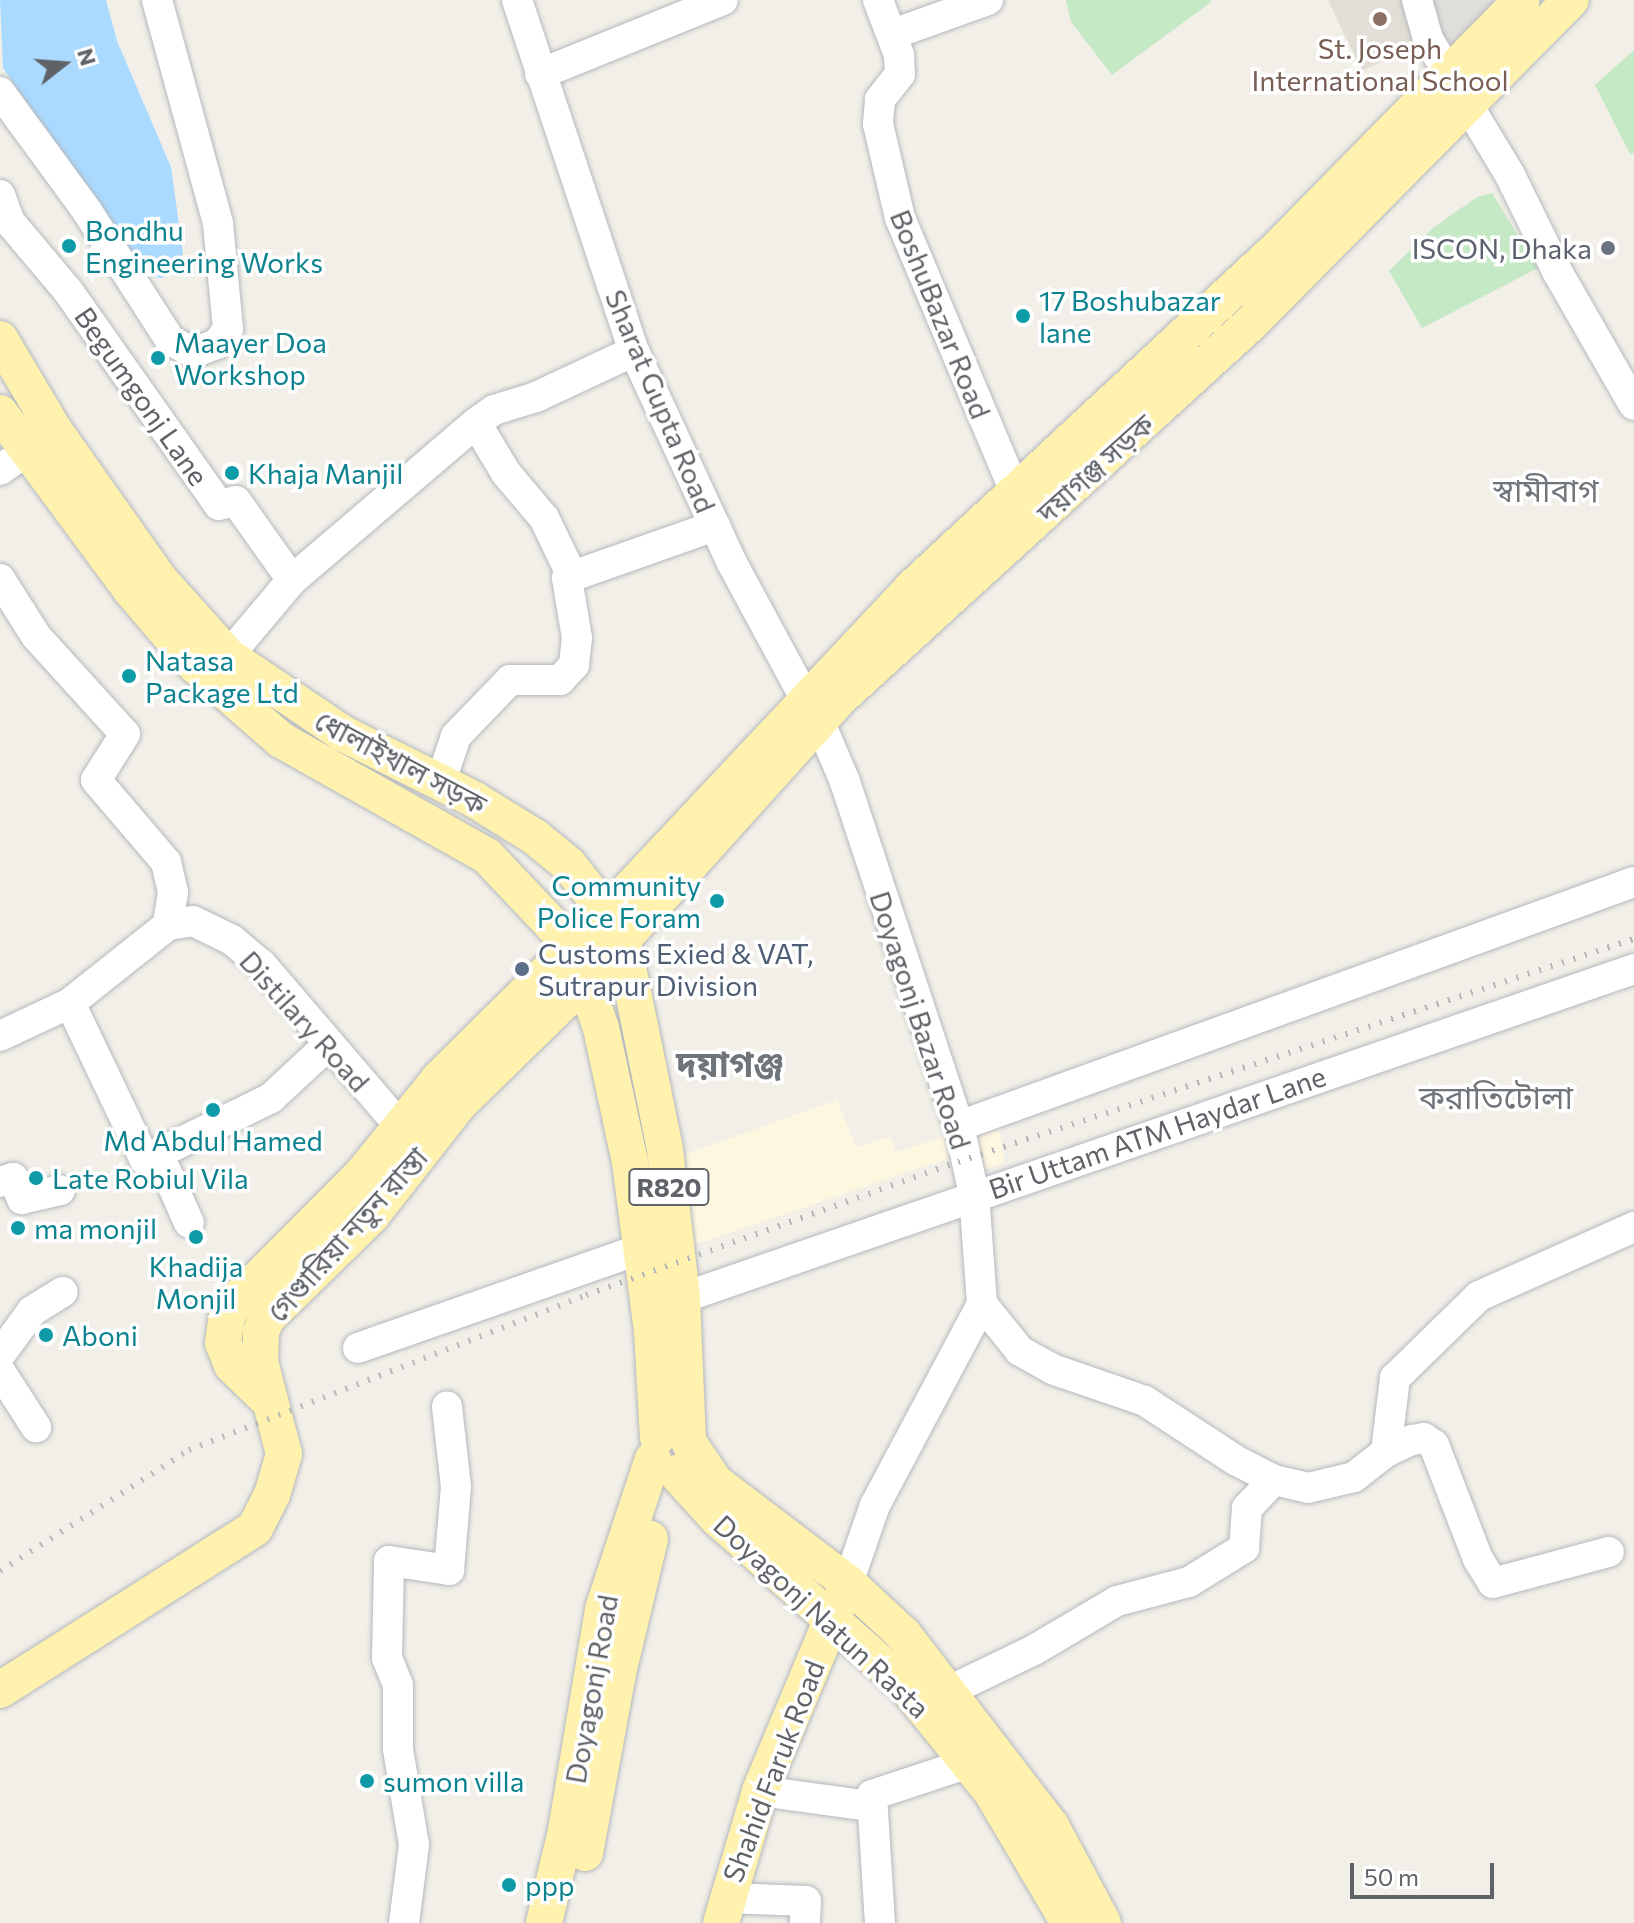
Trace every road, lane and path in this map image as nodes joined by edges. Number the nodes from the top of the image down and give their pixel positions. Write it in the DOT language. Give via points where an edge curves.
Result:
graph roads {
  1 [pos="157,0"];
  2 [pos="517,0"];
  3 [pos="723,0"];
  4 [pos="878,0"];
  5 [pos="988,0"];
  6 [pos="1417,0"];
  7 [pos="1522,0"];
  8 [pos="1571,0"];
  9 [pos="893,34"];
  10 [pos="540,74"];
  11 [pos="1458,87"];
  12 [pos="0,92"];
  13 [pos="0,195"];
  14 [pos="0,339"];
  15 [pos="634,351"];
  16 [pos="1625,365"];
  17 [pos="1634,405"];
  18 [pos="0,413"];
  19 [pos="476,423"];
  20 [pos="54,430"];
  21 [pos="13,461"];
  22 [pos="1015,492"];
  23 [pos="715,526"];
  24 [pos="572,576"];
  25 [pos="0,579"];
  26 [pos="292,580"];
  27 [pos="228,656"];
  28 [pos="812,710"];
  29 [pos="441,781"];
  30 [pos="1634,882"];
  31 [pos="168,925"];
  32 [pos="615,925"];
  33 [pos="572,946"];
  34 [pos="1634,969"];
  35 [pos="587,979"];
  36 [pos="70,1003"];
  37 [pos="0,1036"];
  38 [pos="327,1046"];
  39 [pos="464,1075"];
  40 [pos="400,1126"];
  41 [pos="959,1126"];
  42 [pos="159,1155"];
  43 [pos="0,1182"];
  44 [pos="60,1190"];
  45 [pos="974,1194"];
  46 [pos="189,1223"];
  47 [pos="1634,1227"];
  48 [pos="643,1248"];
  49 [pos="62,1292"];
  50 [pos="682,1298"];
  51 [pos="982,1304"];
  52 [pos="358,1348"];
  53 [pos="0,1355"];
  54 [pos="0,1371"];
  55 [pos="270,1402"];
  56 [pos="447,1407"];
  57 [pos="36,1427"];
  58 [pos="1386,1452"];
  59 [pos="673,1455"];
  60 [pos="1274,1480"];
  61 [pos="700,1500"];
  62 [pos="659,1512"];
  63 [pos="1609,1552"];
  64 [pos="848,1583"];
  65 [pos="831,1621"];
  66 [pos="0,1690"];
  67 [pos="937,1699"];
  68 [pos="969,1763"];
  69 [pos="760,1791"];
  70 [pos="870,1806"];
  71 [pos="724,1911"];
  72 [pos="404,1923"];
  73 [pos="544,1923"];
  74 [pos="570,1923"];
  75 [pos="805,1923"];
  76 [pos="880,1923"];
  77 [pos="1069,1923"];
  78 [pos="1103,1923"];
  1 -- 12 [label="street" via="218,223 228,329 217,344 193,353 170,340 87,211"];
  2 -- 10 [label="street, Sharat Gupta Road"];
  3 -- 10 [label="street"];
  4 -- 9 [label="street, BoshuBazar Road"];
  5 -- 9 [label="street"];
  6 -- 11 [label="street" via="1428,39"];
  7 -- 11 [label="main road, দয়াগঞ্জ সড়ক"];
  8 -- 11 [label="main road, দয়াগঞ্জ সড়ক"];
  9 -- 22 [label="street, BoshuBazar Road" via="900,74 880,100 878,124 900,218"];
  10 -- 15 [label="street, Sharat Gupta Road"];
  11 -- 16 [label="street" via="1558,273"];
  11 -- 22 [label="main road, দয়াগঞ্জ সড়ক"];
  11 -- 28 [label="main road, দয়াগঞ্জ সড়ক" via="1250,324 923,622"];
  13 -- 26 [label="street, Begumgonj Lane" via="10,222 68,291 179,453 219,505 236,501"];
  14 -- 20 [label="main road, ধোলাইখাল সড়ক / R820"];
  15 -- 19 [label="street" via="536,397 494,410"];
  15 -- 23 [label="street, Sharat Gupta Road"];
  16 -- 17 [label="street"];
  18 -- 21 [label="main road, ধোলাইখাল সড়ক / R820"];
  19 -- 24 [label="street" via="506,473 544,518"];
  19 -- 26 [label="street"];
  20 -- 21 [label="street"];
  20 -- 27 [label="main road, ধোলাইখাল সড়ক / R820" via="159,579"];
  21 -- 33 [label="main road, ধোলাইখাল সড়ক / R820" via="196,666 248,715 281,740 487,856"];
  22 -- 28 [label="main road, দয়াগঞ্জ সড়ক" via="911,589"];
  23 -- 24 [label="street"];
  23 -- 28 [label="street, Sharat Gupta Road"];
  24 -- 29 [label="street" via="567,578 577,638 574,665 560,680 510,680 456,736"];
  25 -- 31 [label="street" via="36,636 125,734 96,780 166,862 173,892"];
  26 -- 27 [label="street"];
  27 -- 29 [label="main road, ধোলাইখাল সড়ক / R820" via="342,733"];
  28 -- 32 [label="main road, দয়াগঞ্জ সড়ক"];
  28 -- 41 [label="street, Doyagonj Bazar Road" via="845,782"];
  29 -- 32 [label="main road, ধোলাইখাল সড়ক / R820" via="535,837 568,864"];
  30 -- 41 [label="street"];
  31 -- 36 [label="street"];
  31 -- 38 [label="street, Distilary Road" via="193,921 232,940 261,964"];
  32 -- 33 [label="main road"];
  32 -- 35 [label="main road, গেণ্ডারিয়া নতুন রাস্তা"];
  32 -- 50 [label="main road, R820" via="665,1150"];
  33 -- 35 [label="main road, Doyagonj Natun Rasta / R820"];
  33 -- 39 [label="main road"];
  34 -- 45 [label="street, Bir Uttam ATM Haydar Lane"];
  35 -- 39 [label="main road, গেণ্ডারিয়া নতুন রাস্তা"];
  35 -- 48 [label="main road, Doyagonj Natun Rasta / R820" via="614,1081"];
  36 -- 37 [label="street"];
  36 -- 42 [label="street" via="145,1160"];
  38 -- 40 [label="street, Distilary Road"];
  38 -- 42 [label="street" via="271,1098"];
  39 -- 40 [label="main road"];
  39 -- 55 [label="main road, গেণ্ডারিয়া নতুন রাস্তা" via="372,1215 267,1318 259,1345"];
  40 -- 55 [label="main road" via="363,1173 227,1316 223,1343 232,1365"];
  41 -- 45 [label="street, Doyagonj Bazar Road"];
  42 -- 46 [label="street"];
  43 -- 44 [label="street" via="13,1178 22,1199"];
  45 -- 50 [label="street, Bir Uttam ATM Haydar Lane"];
  45 -- 51 [label="street, Doyagonj Bazar Road"];
  47 -- 58 [label="street" via="1479,1296 1449,1321 1395,1378"];
  48 -- 52 [label="street"];
  48 -- 59 [label="main road, Doyagonj Natun Rasta / R820"];
  49 -- 53 [label="street" via="32,1311"];
  50 -- 59 [label="main road, R820"];
  51 -- 60 [label="street" via="1020,1351 1052,1369 1145,1401"];
  51 -- 64 [label="street" via="875,1505"];
  54 -- 57 [label="street"];
  55 -- 66 [label="main road, গেণ্ডারিয়া নতুন রাস্তা" via="282,1439 283,1464 255,1528"];
  56 -- 72 [label="street" via="456,1487 449,1570 389,1561 387,1658 398,1685 398,1749 414,1845"];
  58 -- 60 [label="street" via="1354,1477 1308,1488"];
  58 -- 63 [label="street" via="1424,1438 1434,1445 1478,1559 1493,1583"];
  59 -- 61 [label="main road, Doyagonj Natun Rasta"];
  59 -- 62 [label="main road, R820"];
  59 -- 64 [label="main road, Doyagonj Natun Rasta"];
  59 -- 73 [label="main road, Doyagonj Road / R820" via="603,1609 566,1831"];
  60 -- 67 [label="street" via="1247,1508 1244,1548 1189,1582 1117,1601"];
  61 -- 62 [label="main road" via="676,1501"];
  61 -- 65 [label="main road, Doyagonj Natun Rasta"];
  62 -- 74 [label="main road, R820" via="639,1571"];
  64 -- 65 [label="main road, Shahid Faruk Road"];
  64 -- 67 [label="main road, Doyagonj Natun Rasta" via="904,1635"];
  65 -- 67 [label="main road, Doyagonj Natun Rasta"];
  65 -- 69 [label="main road, Shahid Faruk Road"];
  67 -- 68 [label="main road, Doyagonj Natun Rasta"];
  67 -- 78 [label="main road, Doyagonj Natun Rasta" via="1051,1826"];
  68 -- 70 [label="street" via="872,1795"];
  68 -- 77 [label="main road, Doyagonj Natun Rasta"];
  69 -- 70 [label="street"];
  69 -- 71 [label="main road, Shahid Faruk Road"];
  70 -- 76 [label="street"];
  71 -- 75 [label="street" via="806,1901"];
}
